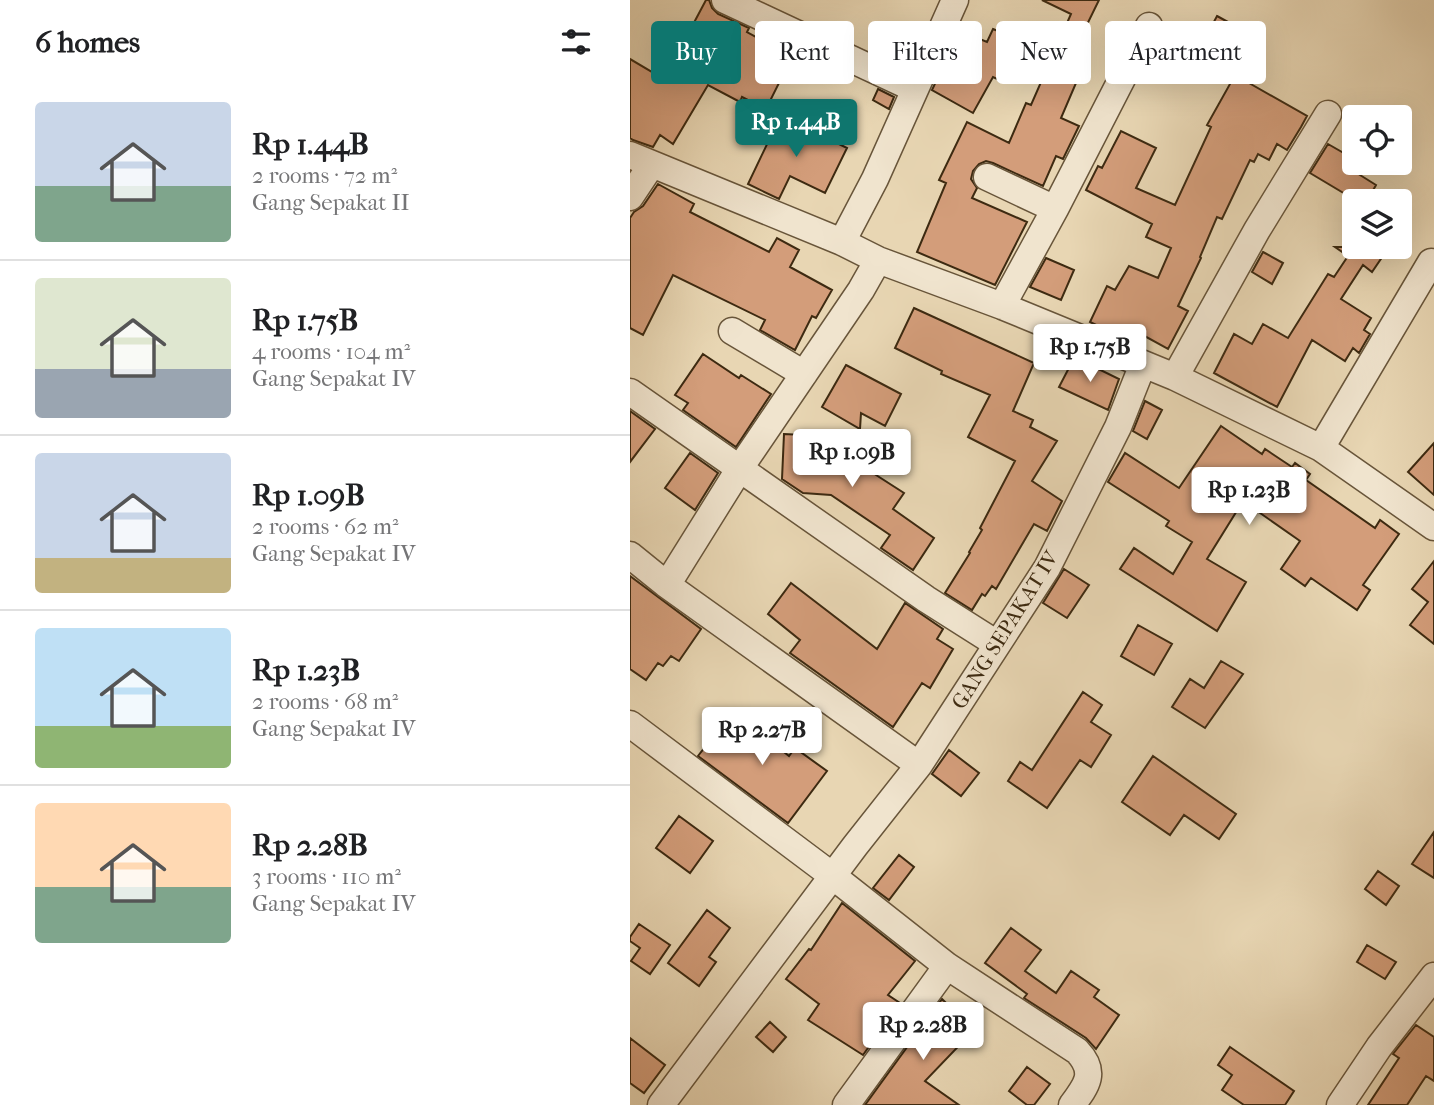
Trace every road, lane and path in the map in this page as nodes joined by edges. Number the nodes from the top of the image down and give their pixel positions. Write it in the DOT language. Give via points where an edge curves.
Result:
graph roads {
  1 [pos="725,0"];
  2 [pos="955,0"];
  3 [pos="1119,84"];
  4 [pos="915,89"];
  5 [pos="1328,114"];
  6 [pos="641,160"];
  7 [pos="987,177"];
  8 [pos="630,197"];
  9 [pos="1055,209"];
  10 [pos="842,242"];
  11 [pos="878,260"];
  12 [pos="1431,262"];
  13 [pos="1002,306"];
  14 [pos="732,331"];
  15 [pos="1143,364"];
  16 [pos="804,374"];
  17 [pos="1175,377"];
  18 [pos="630,392"];
  19 [pos="1321,448"];
  20 [pos="740,468"];
  21 [pos="1434,527"];
  22 [pos="630,555"];
  23 [pos="667,585"];
  24 [pos="997,644"];
  25 [pos="630,724"];
  26 [pos="919,765"];
  27 [pos="834,877"];
  28 [pos="947,966"];
  29 [pos="1434,976"];
  30 [pos="661,1105"];
  31 [pos="846,1105"];
  32 [pos="1072,1105"];
  33 [pos="1340,1105"];
  1 -- 4 [label="street"];
  2 -- 4 [label="street"];
  3 -- 9 [label="street"];
  4 -- 10 [label="street"];
  5 -- 17 [label="street"];
  6 -- 8 [label="street"];
  6 -- 10 [label="street"];
  7 -- 9 [label="street"];
  9 -- 13 [label="street"];
  10 -- 11 [label="street"];
  11 -- 13 [label="street"];
  11 -- 16 [label="street"];
  12 -- 19 [label="street"];
  13 -- 15 [label="street"];
  14 -- 16 [label="street"];
  15 -- 17 [label="street"];
  15 -- 24 [label="street, GANG SEPAKAT IV" via="1118,426 1047,568"];
  16 -- 20 [label="street"];
  17 -- 19 [label="street"];
  18 -- 20 [label="street"];
  19 -- 21 [label="street"];
  20 -- 23 [label="street"];
  20 -- 24 [label="street"];
  22 -- 23 [label="street"];
  23 -- 26 [label="street"];
  24 -- 26 [label="street, GANG SEPAKAT IV"];
  25 -- 27 [label="street"];
  26 -- 27 [label="street, GANG SEPAKAT IV"];
  27 -- 28 [label="street"];
  27 -- 30 [label="street, GANG SEPAKAT IV"];
  28 -- 31 [label="street"];
  28 -- 32 [label="street" via="1085,1059 1087,1083"];
  29 -- 33 [label="street"];
}
